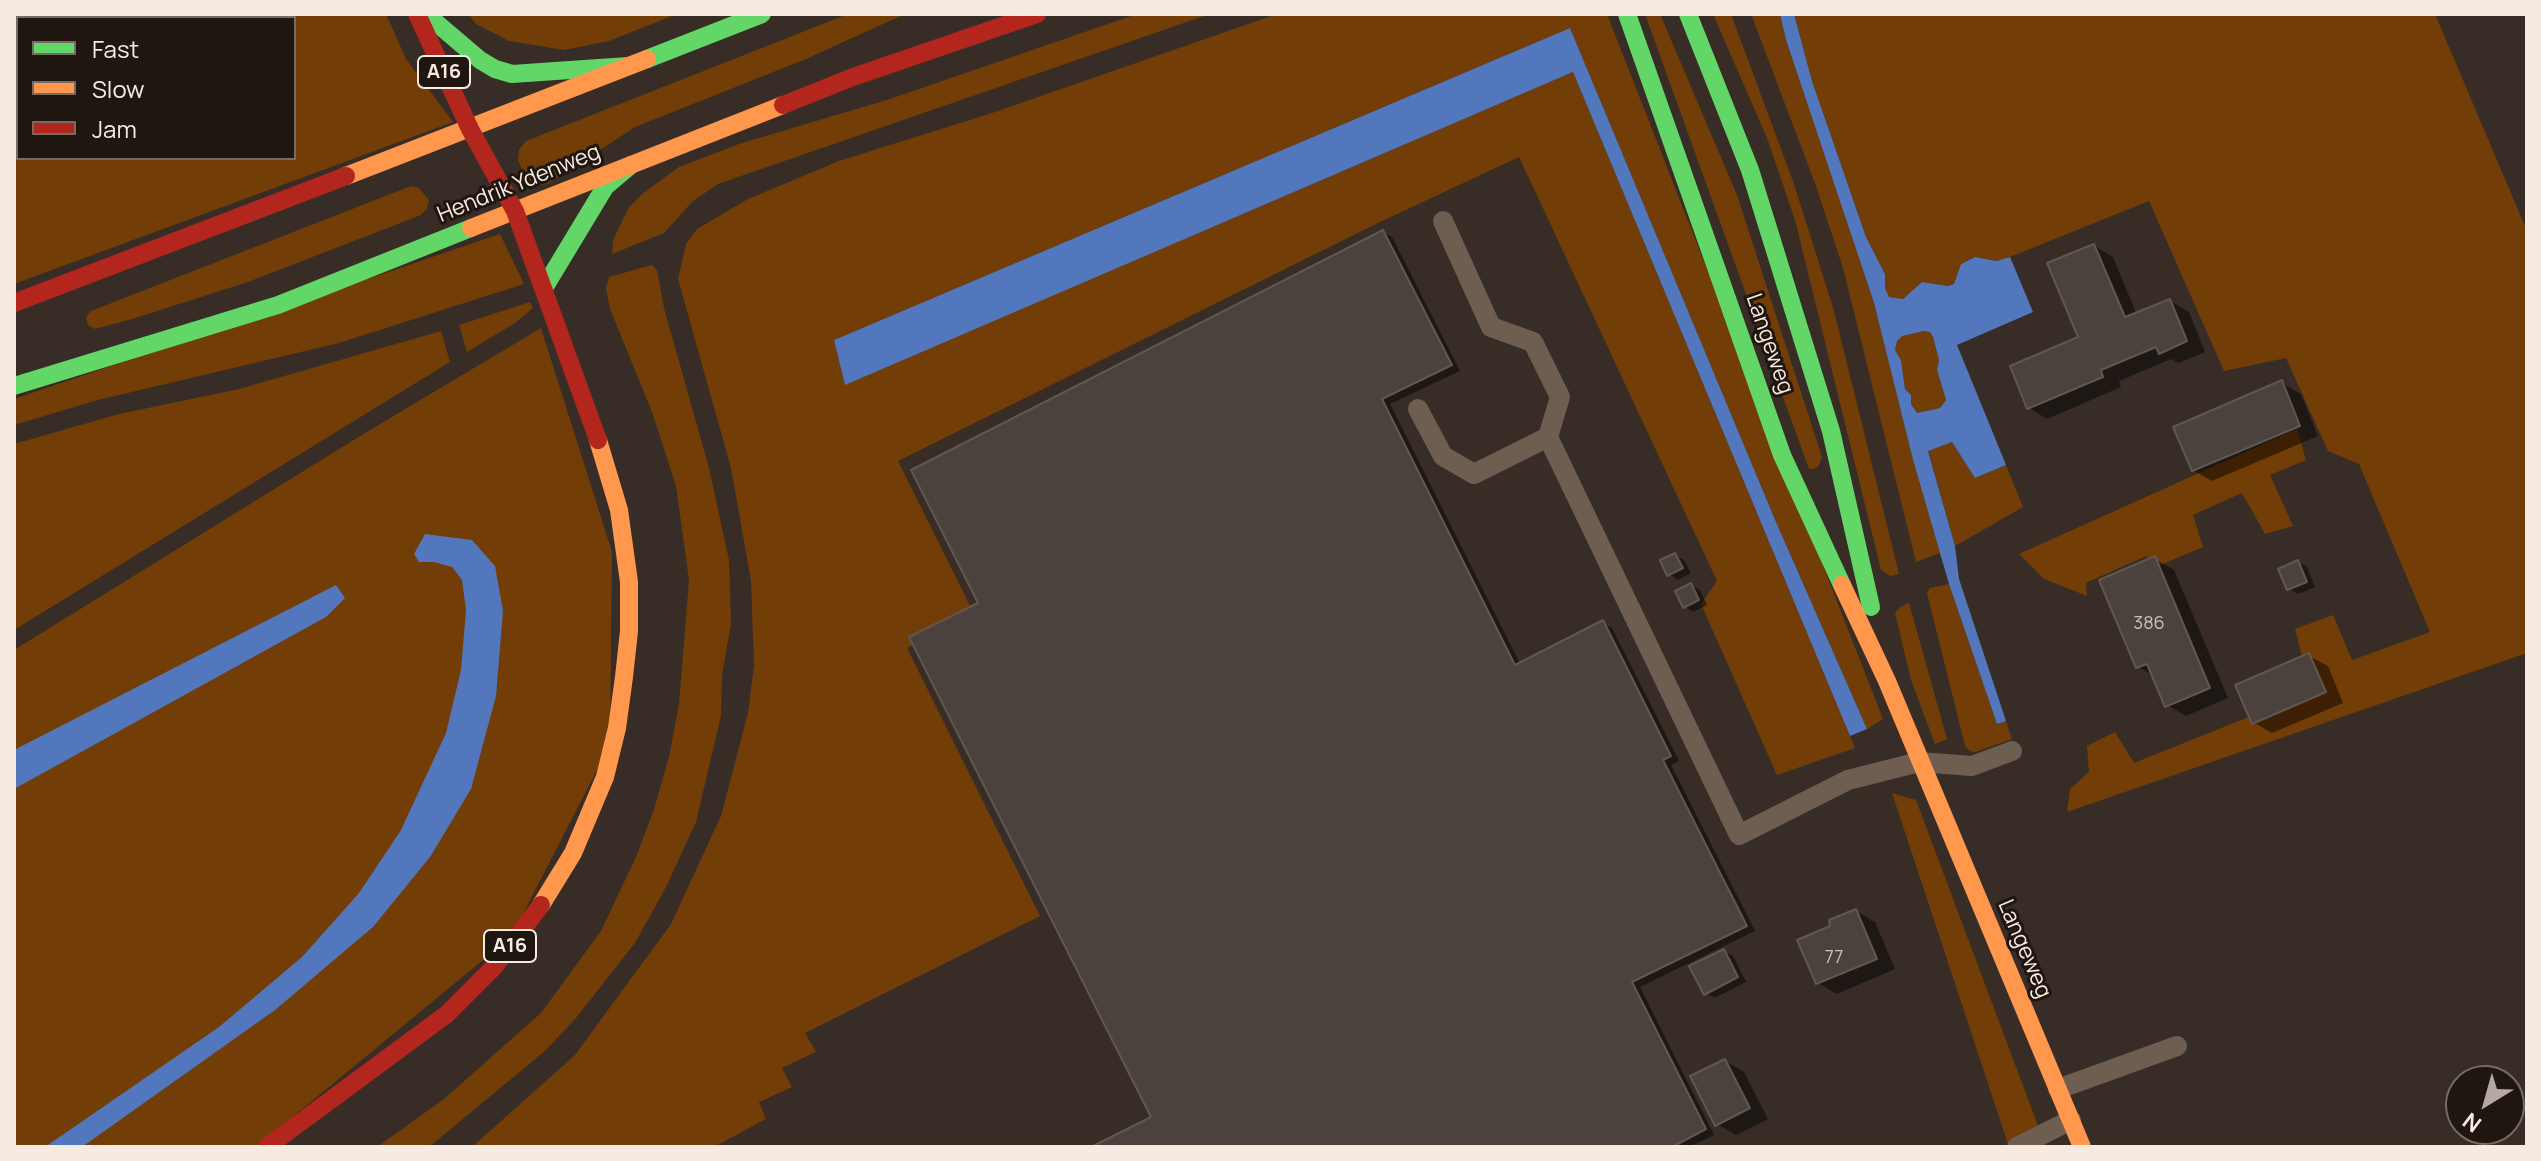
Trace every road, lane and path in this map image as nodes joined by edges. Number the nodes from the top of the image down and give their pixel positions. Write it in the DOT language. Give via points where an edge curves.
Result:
graph roads {
  1 [pos="417,14"];
  2 [pos="426,14"];
  3 [pos="762,14"];
  4 [pos="1037,14"];
  5 [pos="1627,14"];
  6 [pos="1688,14"];
  7 [pos="628,66"];
  8 [pos="470,129"];
  9 [pos="631,165"];
  10 [pos="515,211"];
  11 [pos="1443,221"];
  12 [pos="544,288"];
  13 [pos="14,303"];
  14 [pos="14,386"];
  15 [pos="1418,409"];
  16 [pos="1548,437"];
  17 [pos="1887,681"];
  18 [pos="2012,751"];
  19 [pos="1919,762"];
  20 [pos="2177,1046"];
  21 [pos="2058,1089"];
  22 [pos="2071,1120"];
  23 [pos="267,1147"];
  24 [pos="2017,1147"];
  25 [pos="2082,1147"];
  1 -- 8 [label="main road, A16"];
  2 -- 7 [label="main road, A16" via="480,60 512,74"];
  3 -- 7 [label="main road"];
  4 -- 9 [label="main road, Hendrik Ydenweg" via="853,77"];
  5 -- 17 [label="main road, Langeweg" via="1782,455"];
  6 -- 17 [label="main road, Langeweg" via="1750,170 1831,431"];
  7 -- 8 [label="main road"];
  8 -- 10 [label="main road, A16"];
  8 -- 13 [label="main road"];
  9 -- 10 [label="main road, Hendrik Ydenweg"];
  9 -- 12 [label="main road" via="605,187"];
  10 -- 12 [label="main road, A16"];
  10 -- 14 [label="main road, Hendrik Ydenweg" via="278,305"];
  11 -- 16 [label="lane" via="1491,327 1533,342 1560,397"];
  12 -- 23 [label="main road, A16" via="604,457 629,582 624,677 605,777 573,853 494,967 447,1014"];
  15 -- 16 [label="lane" via="1443,456 1474,474"];
  16 -- 19 [label="lane" via="1739,835 1848,780"];
  17 -- 19 [label="main road, Langeweg"];
  18 -- 19 [label="lane" via="1972,766"];
  19 -- 21 [label="main road, Langeweg"];
  20 -- 21 [label="lane"];
  21 -- 22 [label="main road, Langeweg"];
  22 -- 24 [label="lane"];
  22 -- 25 [label="main road, Langeweg"];
}
